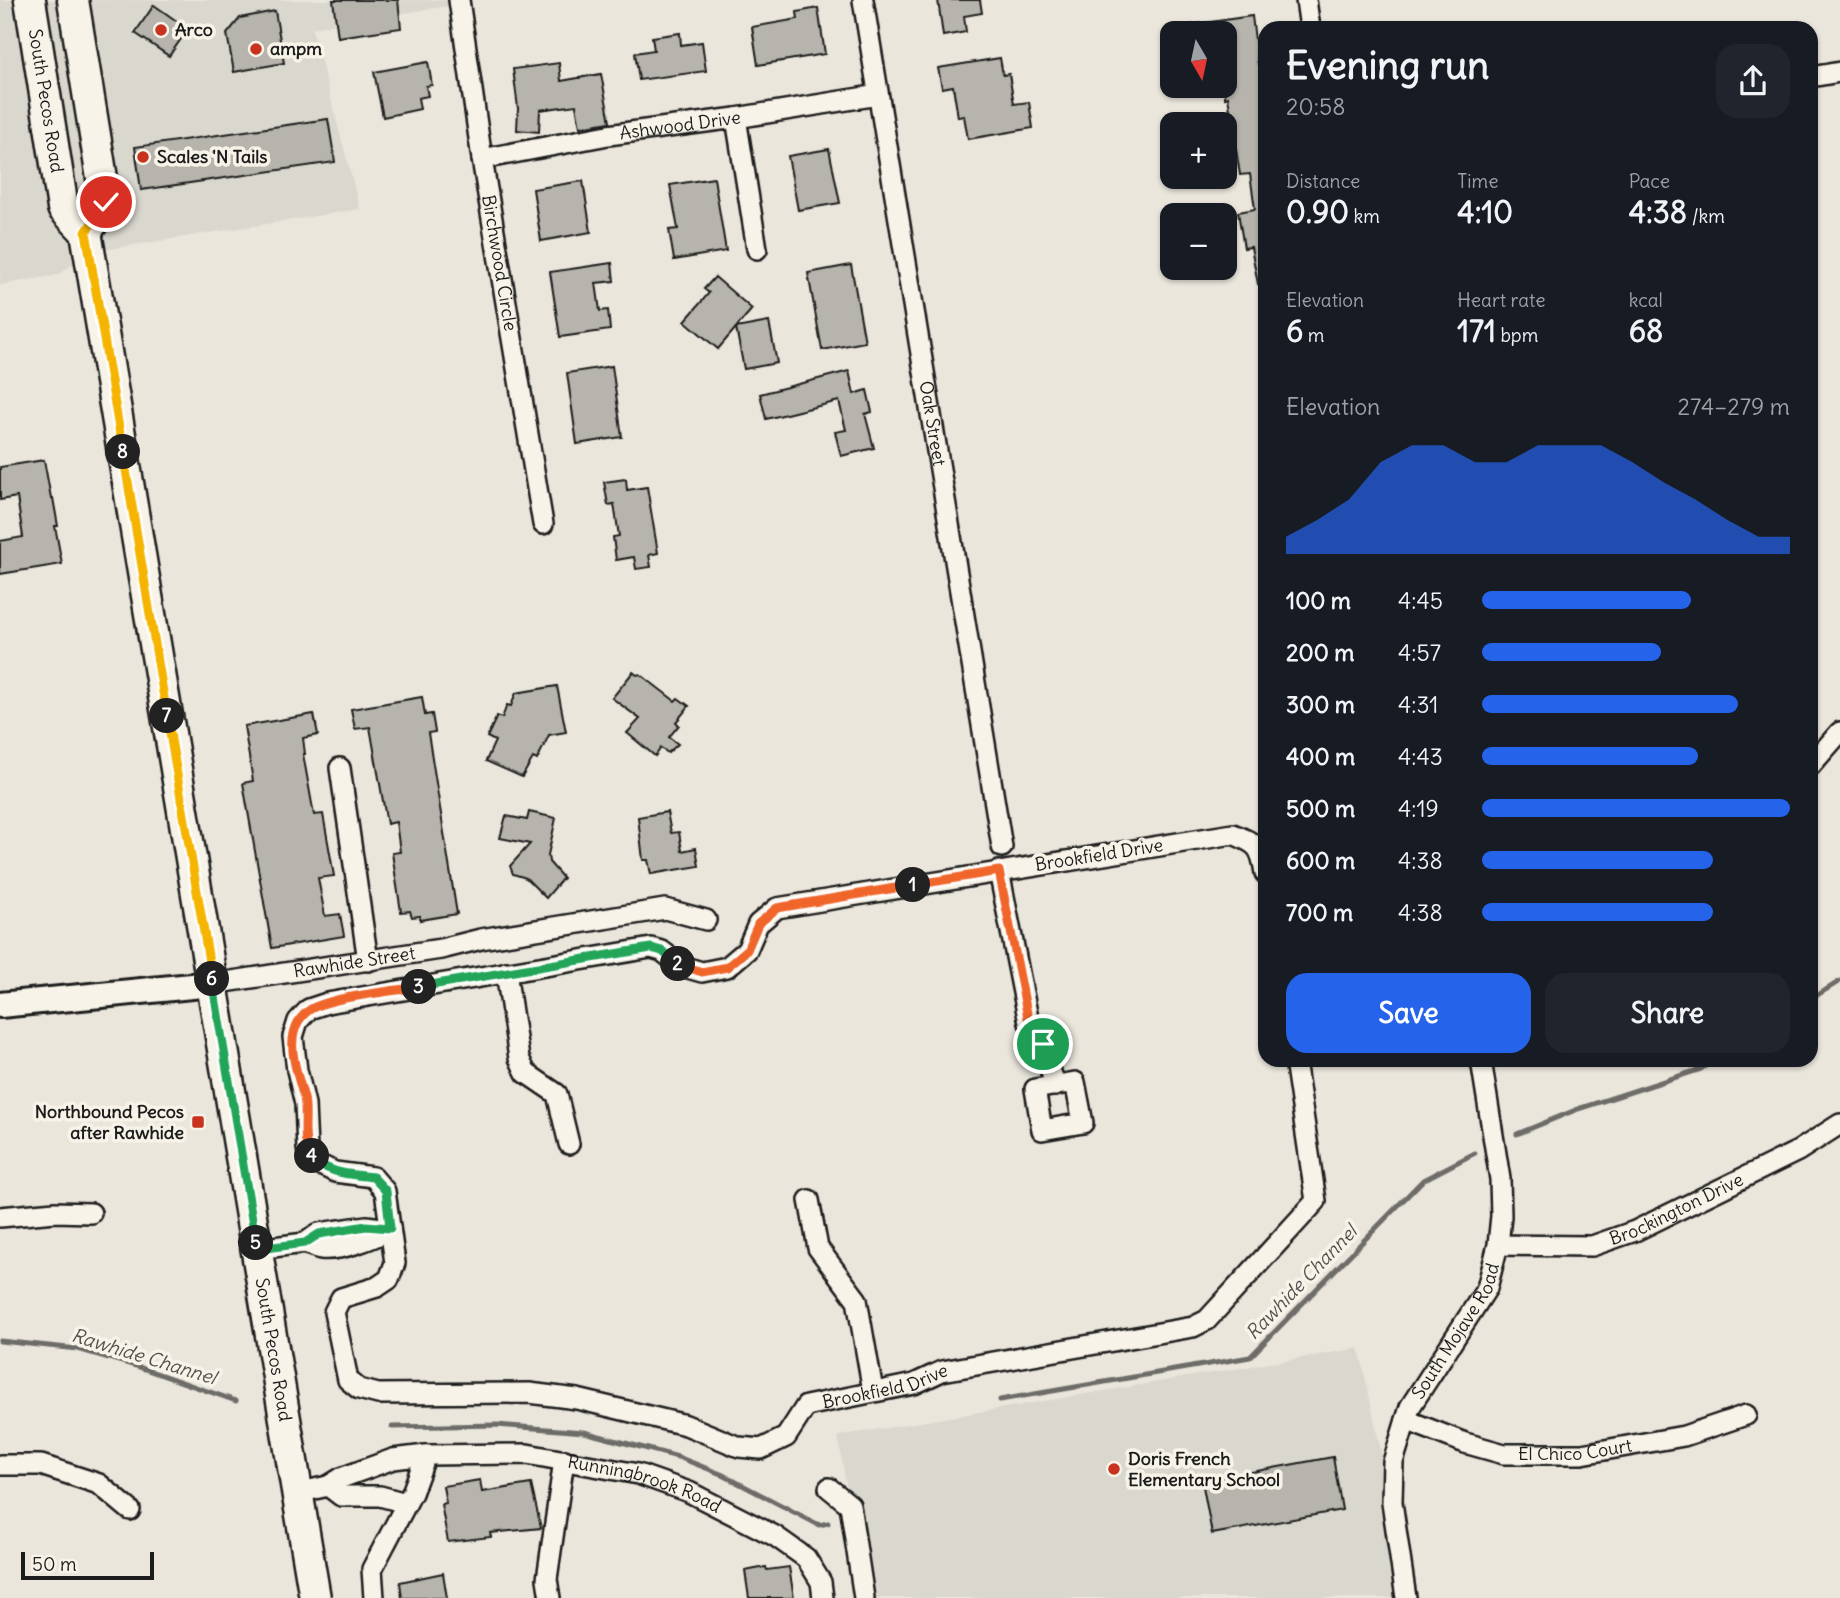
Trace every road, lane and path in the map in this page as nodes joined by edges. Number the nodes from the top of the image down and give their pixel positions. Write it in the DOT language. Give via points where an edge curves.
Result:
graph roads {
  1 [pos="30,0"];
  2 [pos="74,0"];
  3 [pos="459,0"];
  4 [pos="863,0"];
  5 [pos="1306,0"];
  6 [pos="1309,21"];
  7 [pos="1840,72"];
  8 [pos="1818,76"];
  9 [pos="878,95"];
  10 [pos="736,118"];
  11 [pos="482,159"];
  12 [pos="86,232"];
  13 [pos="757,249"];
  14 [pos="543,524"];
  15 [pos="1840,732"];
  16 [pos="1818,757"];
  17 [pos="340,768"];
  18 [pos="1002,847"];
  19 [pos="1258,848"];
  20 [pos="999,871"];
  21 [pos="706,920"];
  22 [pos="368,961"];
  23 [pos="506,972"];
  24 [pos="212,984"];
  25 [pos="0,1005"];
  26 [pos="1296,1067"];
  27 [pos="1482,1067"];
  28 [pos="1055,1086"];
  29 [pos="1840,1124"];
  30 [pos="569,1144"];
  31 [pos="809,1200"];
  32 [pos="92,1213"];
  33 [pos="0,1217"];
  34 [pos="390,1228"];
  35 [pos="1498,1245"];
  36 [pos="257,1249"];
  37 [pos="873,1391"];
  38 [pos="1746,1415"];
  39 [pos="1406,1420"];
  40 [pos="426,1455"];
  41 [pos="564,1460"];
  42 [pos="0,1465"];
  43 [pos="328,1486"];
  44 [pos="829,1488"];
  45 [pos="298,1493"];
  46 [pos="406,1503"];
  47 [pos="130,1510"];
  48 [pos="315,1598"];
  49 [pos="374,1598"];
  50 [pos="550,1598"];
  51 [pos="823,1598"];
  52 [pos="864,1598"];
  53 [pos="1406,1598"];
  1 -- 12 [label="main road, South Pecos Road" via="64,208"];
  2 -- 12 [label="main road" via="106,202"];
  3 -- 11 [label="street, Birchwood Circle"];
  4 -- 9 [label="street, Oak Street"];
  5 -- 6 [label="street"];
  7 -- 8 [label="street"];
  9 -- 10 [label="street, Ashwood Drive"];
  9 -- 18 [label="street, Oak Street"];
  10 -- 11 [label="street, Ashwood Drive" via="608,135"];
  10 -- 13 [label="street"];
  11 -- 14 [label="street, Birchwood Circle"];
  12 -- 24 [label="main road, South Pecos Road"];
  15 -- 16 [label="street"];
  17 -- 22 [label="street"];
  19 -- 20 [label="street, Brookfield Drive" via="1233,834"];
  20 -- 23 [label="street, Brookfield Drive" via="777,908 758,924 747,950 727,967 702,972 681,966 651,948"];
  20 -- 28 [label="street" via="1029,1023 1043,1044"];
  21 -- 22 [label="street, Rawhide Street" via="665,909"];
  22 -- 24 [label="street, Rawhide Street"];
  23 -- 30 [label="street" via="519,1059 526,1073 557,1094"];
  23 -- 34 [label="street, Brookfield Drive" via="327,1003 309,1009 298,1021 293,1037 305,1104 307,1149 318,1164 335,1172 373,1177 386,1191"];
  24 -- 25 [label="street, Rawhide Street"];
  24 -- 36 [label="main road, South Pecos Road"];
  26 -- 37 [label="street, Brookfield Drive" via="1316,1201 1207,1320 1194,1327 942,1371 914,1384"];
  27 -- 35 [label="street, South Mojave Road" via="1500,1179"];
  29 -- 35 [label="street, Brockington Drive" via="1798,1151 1624,1235 1592,1246"];
  31 -- 37 [label="street" via="818,1248 857,1300"];
  32 -- 33 [label="street"];
  34 -- 36 [label="street" via="368,1241 340,1246 321,1249 305,1243"];
  34 -- 37 [label="street, Brookfield Drive" via="395,1263 389,1279 341,1298 334,1312 348,1380 359,1390 378,1394 529,1393 577,1399 686,1425 739,1447 761,1449 786,1437 806,1406"];
  35 -- 39 [label="street, South Mojave Road" via="1487,1288"];
  36 -- 45 [label="main road, South Pecos Road"];
  38 -- 39 [label="street, El Chico Court" via="1684,1436 1582,1454 1504,1454"];
  39 -- 53 [label="street, South Mojave Road" via="1393,1462 1392,1502"];
  40 -- 41 [label="street, Runningbrook Road" via="527,1454"];
  40 -- 43 [label="street, Runningbrook Road" via="393,1459"];
  40 -- 46 [label="street"];
  41 -- 50 [label="street" via="547,1579"];
  41 -- 51 [label="street, Runningbrook Road" via="638,1475 689,1492 775,1536 806,1558 821,1583"];
  42 -- 47 [label="street" via="41,1465 99,1484"];
  43 -- 45 [label="street, Runningbrook Road"];
  43 -- 46 [label="street" via="341,1496 380,1496"];
  44 -- 52 [label="street" via="850,1505"];
  45 -- 48 [label="main road, South Pecos Road"];
  46 -- 49 [label="street" via="372,1569"];
}
